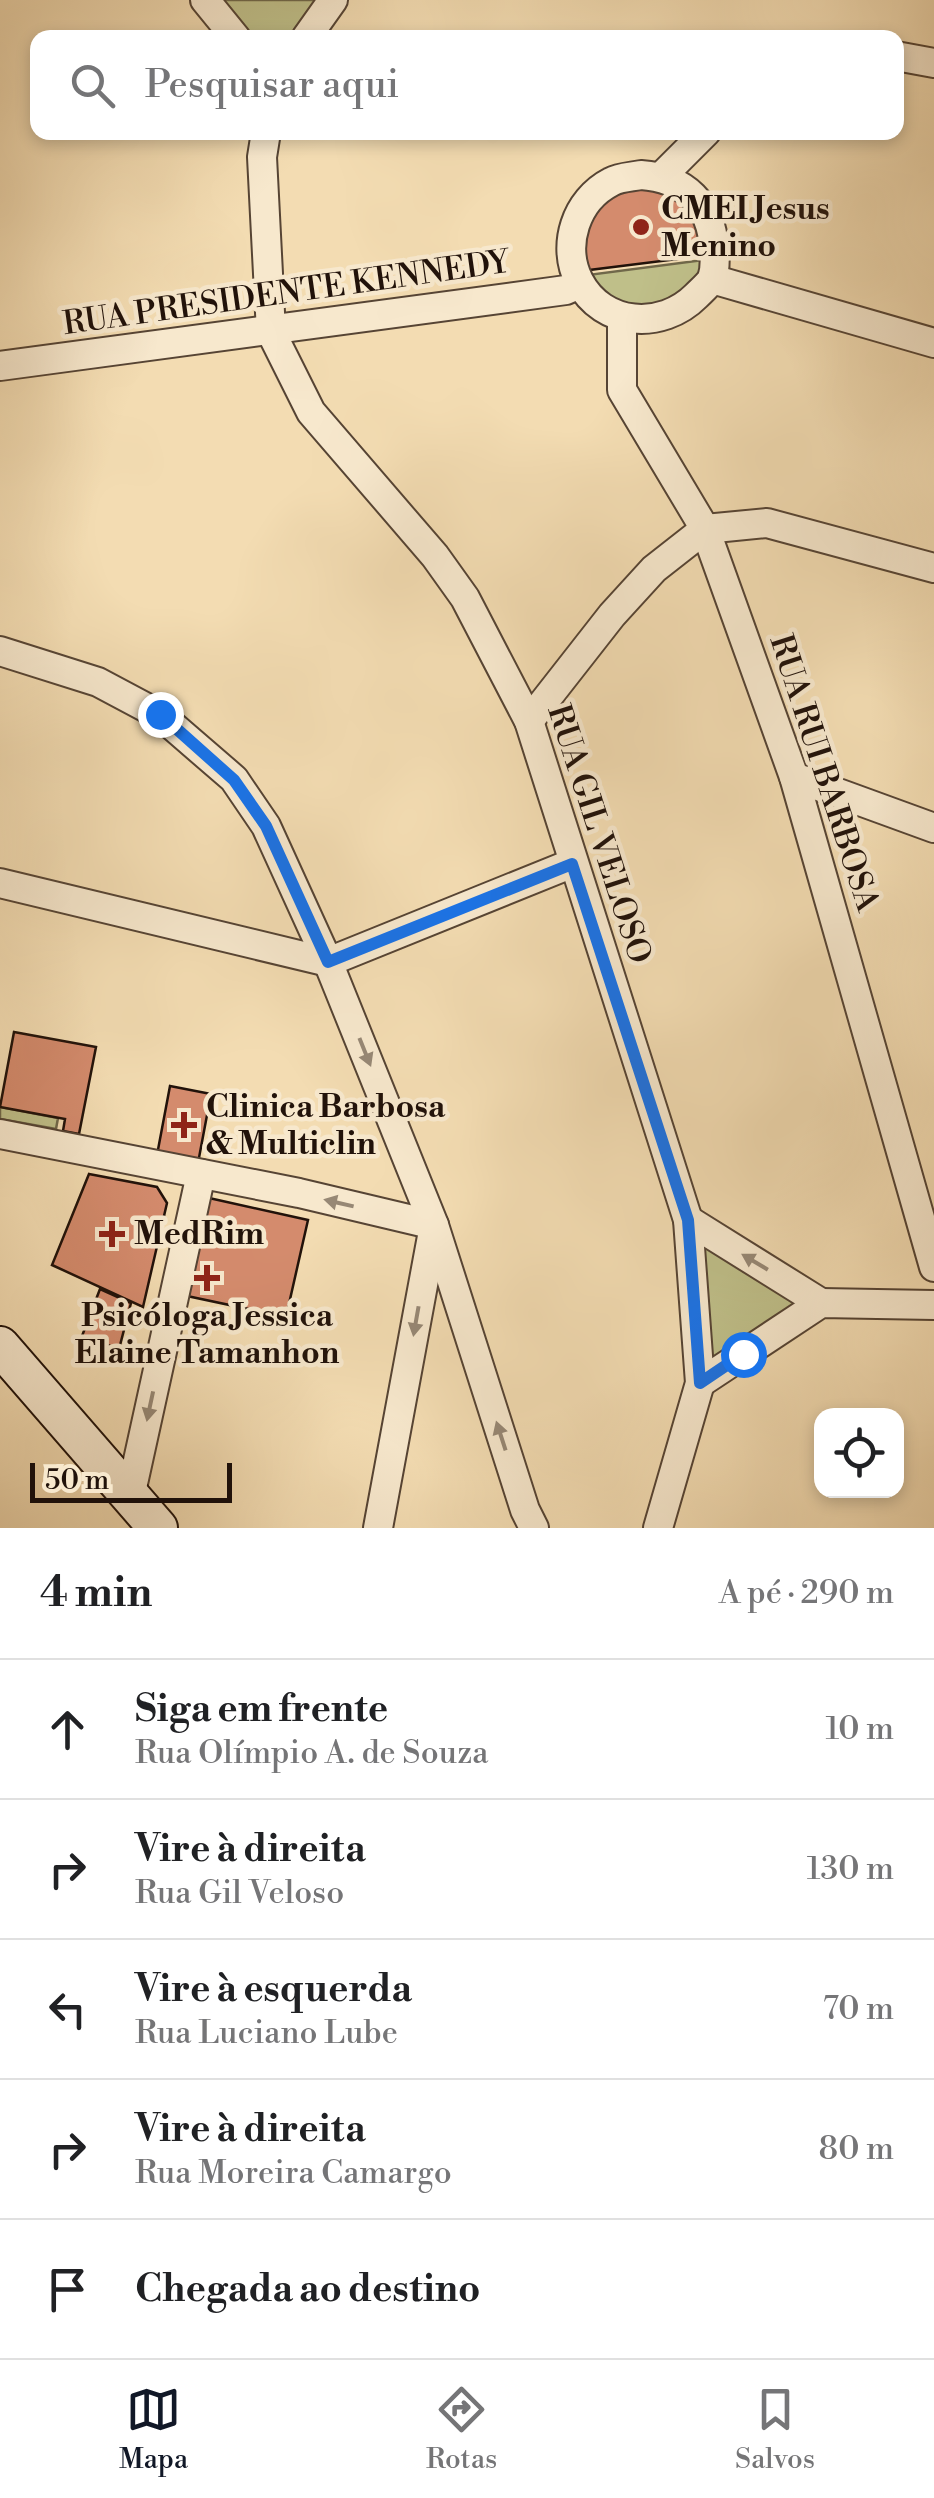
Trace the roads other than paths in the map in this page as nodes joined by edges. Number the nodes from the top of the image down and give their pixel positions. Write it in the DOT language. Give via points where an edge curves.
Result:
graph roads {
  1 [pos="205,0"];
  2 [pos="333,0"];
  3 [pos="229,30"];
  4 [pos="312,30"];
  5 [pos="904,57"];
  6 [pos="934,63"];
  7 [pos="265,140"];
  8 [pos="698,140"];
  9 [pos="662,176"];
  10 [pos="712,279"];
  11 [pos="580,284"];
  12 [pos="622,317"];
  13 [pos="271,332"];
  14 [pos="934,343"];
  15 [pos="0,366"];
  16 [pos="705,529"];
  17 [pos="934,568"];
  18 [pos="0,651"];
  19 [pos="529,721"];
  20 [pos="794,777"];
  21 [pos="934,828"];
  22 [pos="572,864"];
  23 [pos="0,883"];
  24 [pos="328,962"];
  25 [pos="0,1134"];
  26 [pos="202,1174"];
  27 [pos="688,1220"];
  28 [pos="434,1225"];
  29 [pos="934,1267"];
  30 [pos="821,1303"];
  31 [pos="934,1305"];
  32 [pos="0,1346"];
  33 [pos="700,1383"];
  34 [pos="130,1496"];
  35 [pos="158,1528"];
  36 [pos="378,1528"];
  37 [pos="534,1528"];
  38 [pos="658,1528"];
  1 -- 3 [label="street"];
  2 -- 4 [label="street"];
  5 -- 6 [label="street"];
  7 -- 13 [label="street, RUA GIL VELOSO"];
  8 -- 9 [label="street"];
  9 -- 10 [label="street" via="696,197 708,215"];
  9 -- 11 [label="street" via="612,181 586,203 571,245"];
  10 -- 12 [label="street" via="670,314"];
  10 -- 14 [label="street"];
  11 -- 12 [label="street"];
  11 -- 13 [label="street, RUA PRESIDENTE KENNEDY"];
  12 -- 16 [label="street, RUA RUI BARBOSA" via="622,390"];
  13 -- 15 [label="street, RUA PRESIDENTE KENNEDY"];
  13 -- 19 [label="street, RUA GIL VELOSO" via="311,412 466,598"];
  16 -- 17 [label="street" via="766,523"];
  16 -- 19 [label="street" via="654,568"];
  16 -- 20 [label="street, RUA RUI BARBOSA"];
  18 -- 24 [label="street" via="98,682 160,714 234,780 266,826"];
  19 -- 22 [label="street, RUA GIL VELOSO"];
  20 -- 21 [label="street"];
  20 -- 29 [label="street, RUA RUI BARBOSA"];
  22 -- 24 [label="street"];
  22 -- 27 [label="street, RUA GIL VELOSO"];
  23 -- 24 [label="street"];
  24 -- 28 [label="street, one-way"];
  25 -- 26 [label="street"];
  28 -- 26 [label="street, one-way"];
  26 -- 34 [label="street, one-way"];
  30 -- 27 [label="street, one-way"];
  27 -- 33 [label="street, RUA GIL VELOSO"];
  28 -- 36 [label="street, one-way"];
  37 -- 28 [label="street, one-way"];
  30 -- 31 [label="street"];
  30 -- 33 [label="street"];
  32 -- 34 [label="main road"];
  33 -- 38 [label="street"];
  34 -- 35 [label="main road"];
}
